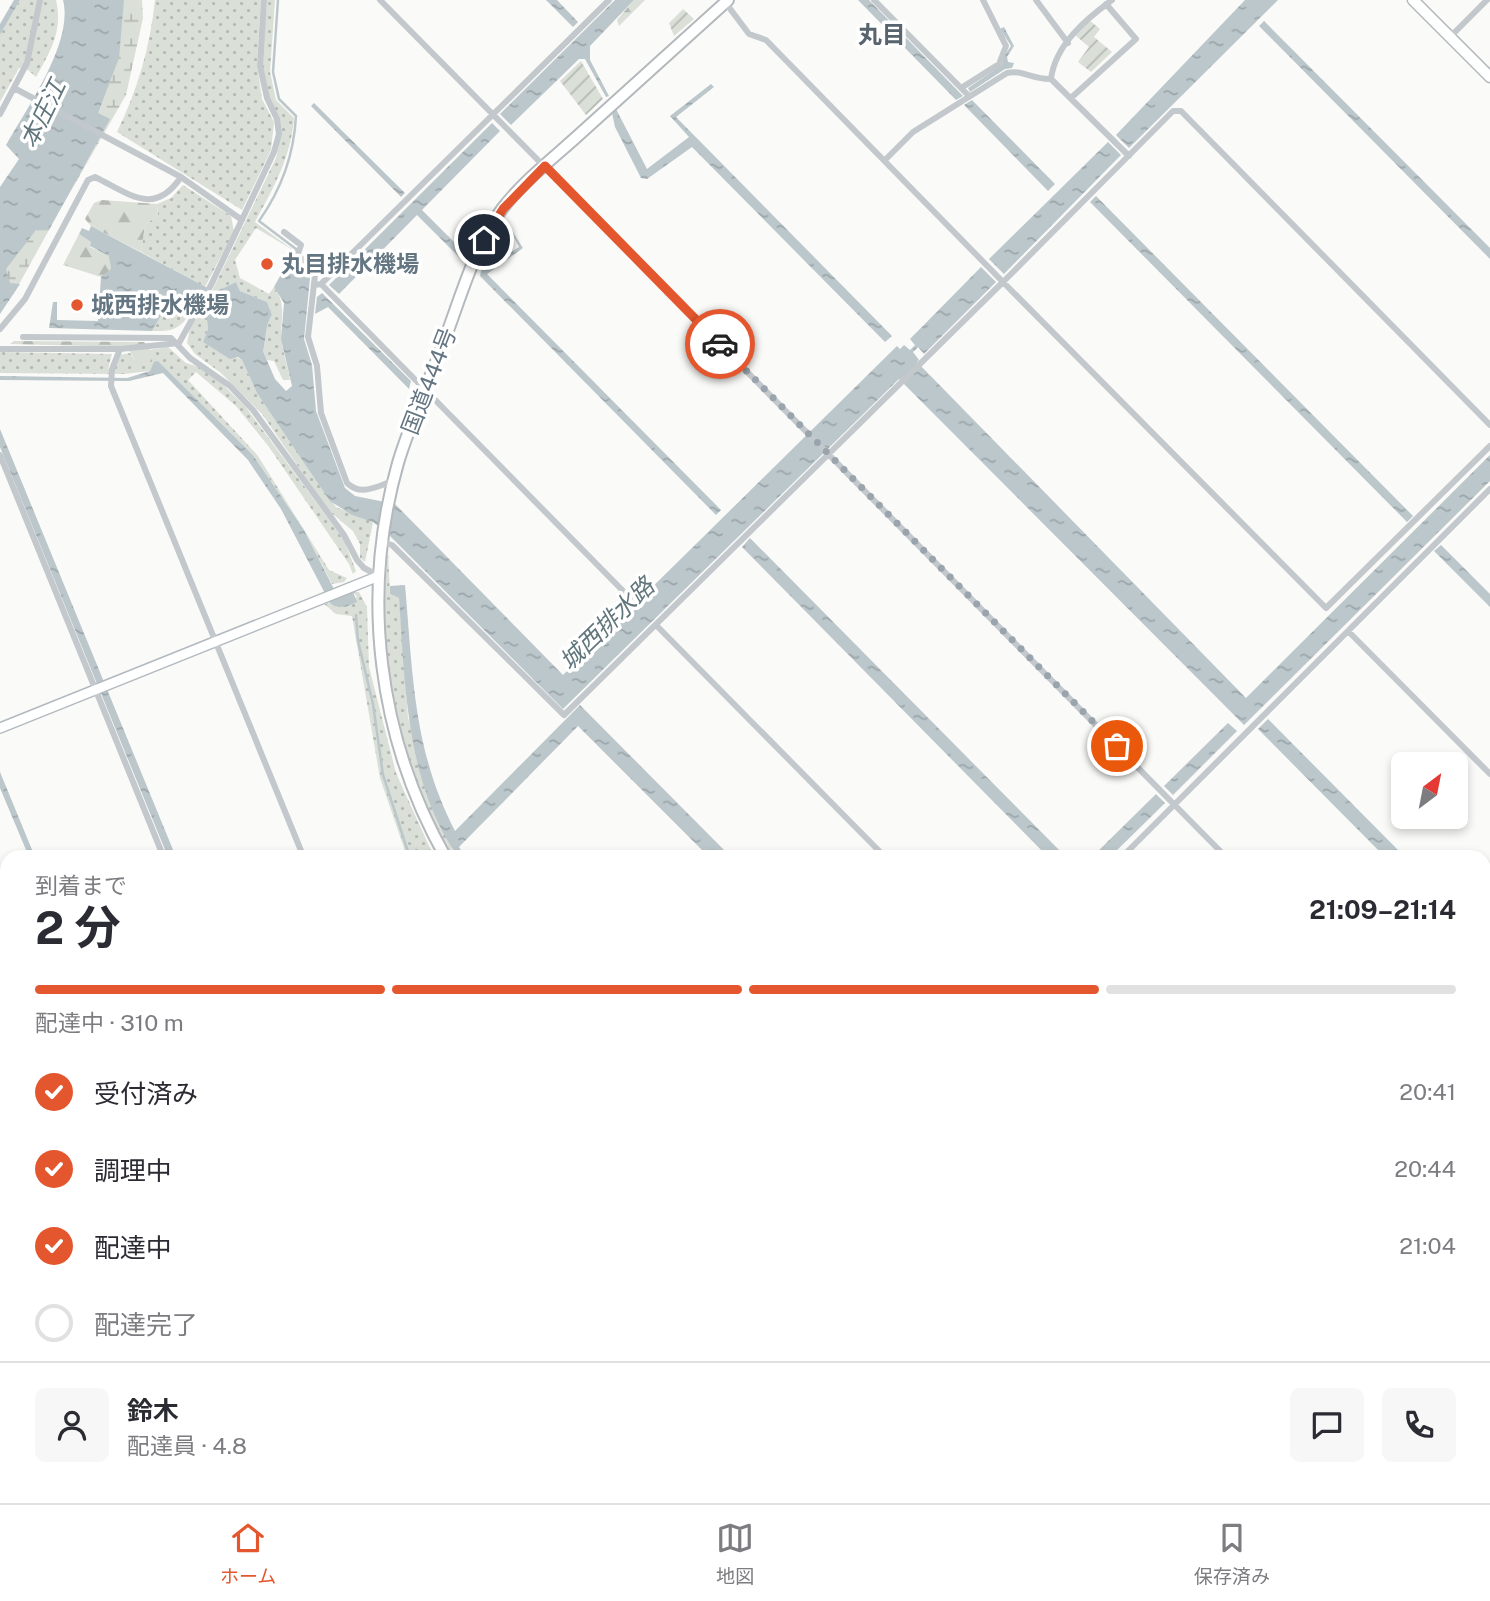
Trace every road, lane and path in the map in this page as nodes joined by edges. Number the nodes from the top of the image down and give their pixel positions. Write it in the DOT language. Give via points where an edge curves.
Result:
graph roads {
  1 [pos="40,0"];
  2 [pos="264,0"];
  3 [pos="380,0"];
  4 [pos="609,0"];
  5 [pos="874,0"];
  6 [pos="983,0"];
  7 [pos="1036,0"];
  8 [pos="1413,0"];
  9 [pos="1487,0"];
  10 [pos="727,1"];
  11 [pos="1109,2"];
  12 [pos="1450,37"];
  13 [pos="1068,43"];
  14 [pos="1490,77"];
  15 [pos="1051,79"];
  16 [pos="15,88"];
  17 [pos="961,88"];
  18 [pos="969,96"];
  19 [pos="1072,97"];
  20 [pos="0,114"];
  21 [pos="493,114"];
  22 [pos="1129,156"];
  23 [pos="884,160"];
  24 [pos="545,166"];
  25 [pos="181,177"];
  26 [pos="242,220"];
  27 [pos="284,232"];
  28 [pos="1003,282"];
  29 [pos="318,285"];
  30 [pos="0,329"];
  31 [pos="23,337"];
  32 [pos="179,343"];
  33 [pos="0,349"];
  34 [pos="120,349"];
  35 [pos="425,390"];
  36 [pos="1490,425"];
  37 [pos="1490,446"];
  38 [pos="828,453"];
  39 [pos="0,455"];
  40 [pos="392,487"];
  41 [pos="1490,489"];
  42 [pos="383,540"];
  43 [pos="379,576"];
  44 [pos="630,598"];
  45 [pos="656,625"];
  46 [pos="1349,631"];
  47 [pos="215,640"];
  48 [pos="96,689"];
  49 [pos="0,728"];
  50 [pos="1490,774"];
  51 [pos="1174,804"];
  52 [pos="161,850"];
  53 [pos="301,850"];
  54 [pos="441,850"];
  55 [pos="878,850"];
  56 [pos="1129,850"];
  57 [pos="1219,850"];
  1 -- 16 [label="street" via="27,63"];
  2 -- 26 [label="street" via="260,66 279,134"];
  3 -- 21 [label="street"];
  4 -- 21 [label="street"];
  5 -- 17 [label="street"];
  6 -- 17 [label="street" via="1006,46 999,64"];
  7 -- 13 [label="street"];
  8 -- 12 [label="main road"];
  9 -- 12 [label="street"];
  10 -- 23 [label="street" via="749,34 766,40"];
  10 -- 24 [label="highway, 国道444号"];
  11 -- 13 [label="street" via="1088,17"];
  11 -- 19 [label="street" via="1136,39"];
  12 -- 14 [label="main road"];
  13 -- 15 [label="street"];
  15 -- 18 [label="street" via="1038,81 1016,71"];
  15 -- 19 [label="street"];
  16 -- 20 [label="street"];
  16 -- 25 [label="street"];
  17 -- 18 [label="street"];
  18 -- 23 [label="street" via="913,132"];
  19 -- 22 [label="street"];
  21 -- 24 [label="street"];
  21 -- 29 [label="street"];
  22 -- 28 [label="street"];
  22 -- 36 [label="street" via="1173,111 1181,111"];
  23 -- 28 [label="street"];
  24 -- 35 [label="highway, 国道444号" via="514,194 493,222"];
  24 -- 38 [label="street"];
  25 -- 26 [label="street"];
  25 -- 30 [label="street" via="161,199 150,200 95,177 89,180 25,299"];
  26 -- 32 [label="street"];
  27 -- 29 [label="street" via="301,244 298,256 310,264"];
  28 -- 37 [label="street" via="1326,608"];
  28 -- 38 [label="street"];
  29 -- 35 [label="street"];
  29 -- 40 [label="street" via="308,337 317,366 321,413 347,483 364,492"];
  31 -- 32 [label="street" via="172,338"];
  32 -- 34 [label="street"];
  32 -- 43 [label="street" via="190,358 207,367 253,410 357,559"];
  33 -- 34 [label="street"];
  34 -- 47 [label="street" via="111,369 111,386"];
  35 -- 40 [label="highway, 国道444号"];
  35 -- 44 [label="street"];
  38 -- 45 [label="street"];
  38 -- 51 [label="street"];
  39 -- 48 [label="street"];
  40 -- 42 [label="highway, 国道444号"];
  41 -- 46 [label="street"];
  42 -- 43 [label="highway, 国道444号"];
  42 -- 45 [label="street" via="561,714"];
  43 -- 47 [label="street"];
  43 -- 54 [label="highway, 国道444号" via="382,670 391,719 404,769"];
  45 -- 55 [label="street"];
  46 -- 50 [label="street"];
  46 -- 51 [label="street"];
  47 -- 48 [label="street"];
  47 -- 53 [label="street"];
  48 -- 49 [label="street"];
  48 -- 52 [label="street"];
  51 -- 56 [label="street"];
  51 -- 57 [label="street"];
}
